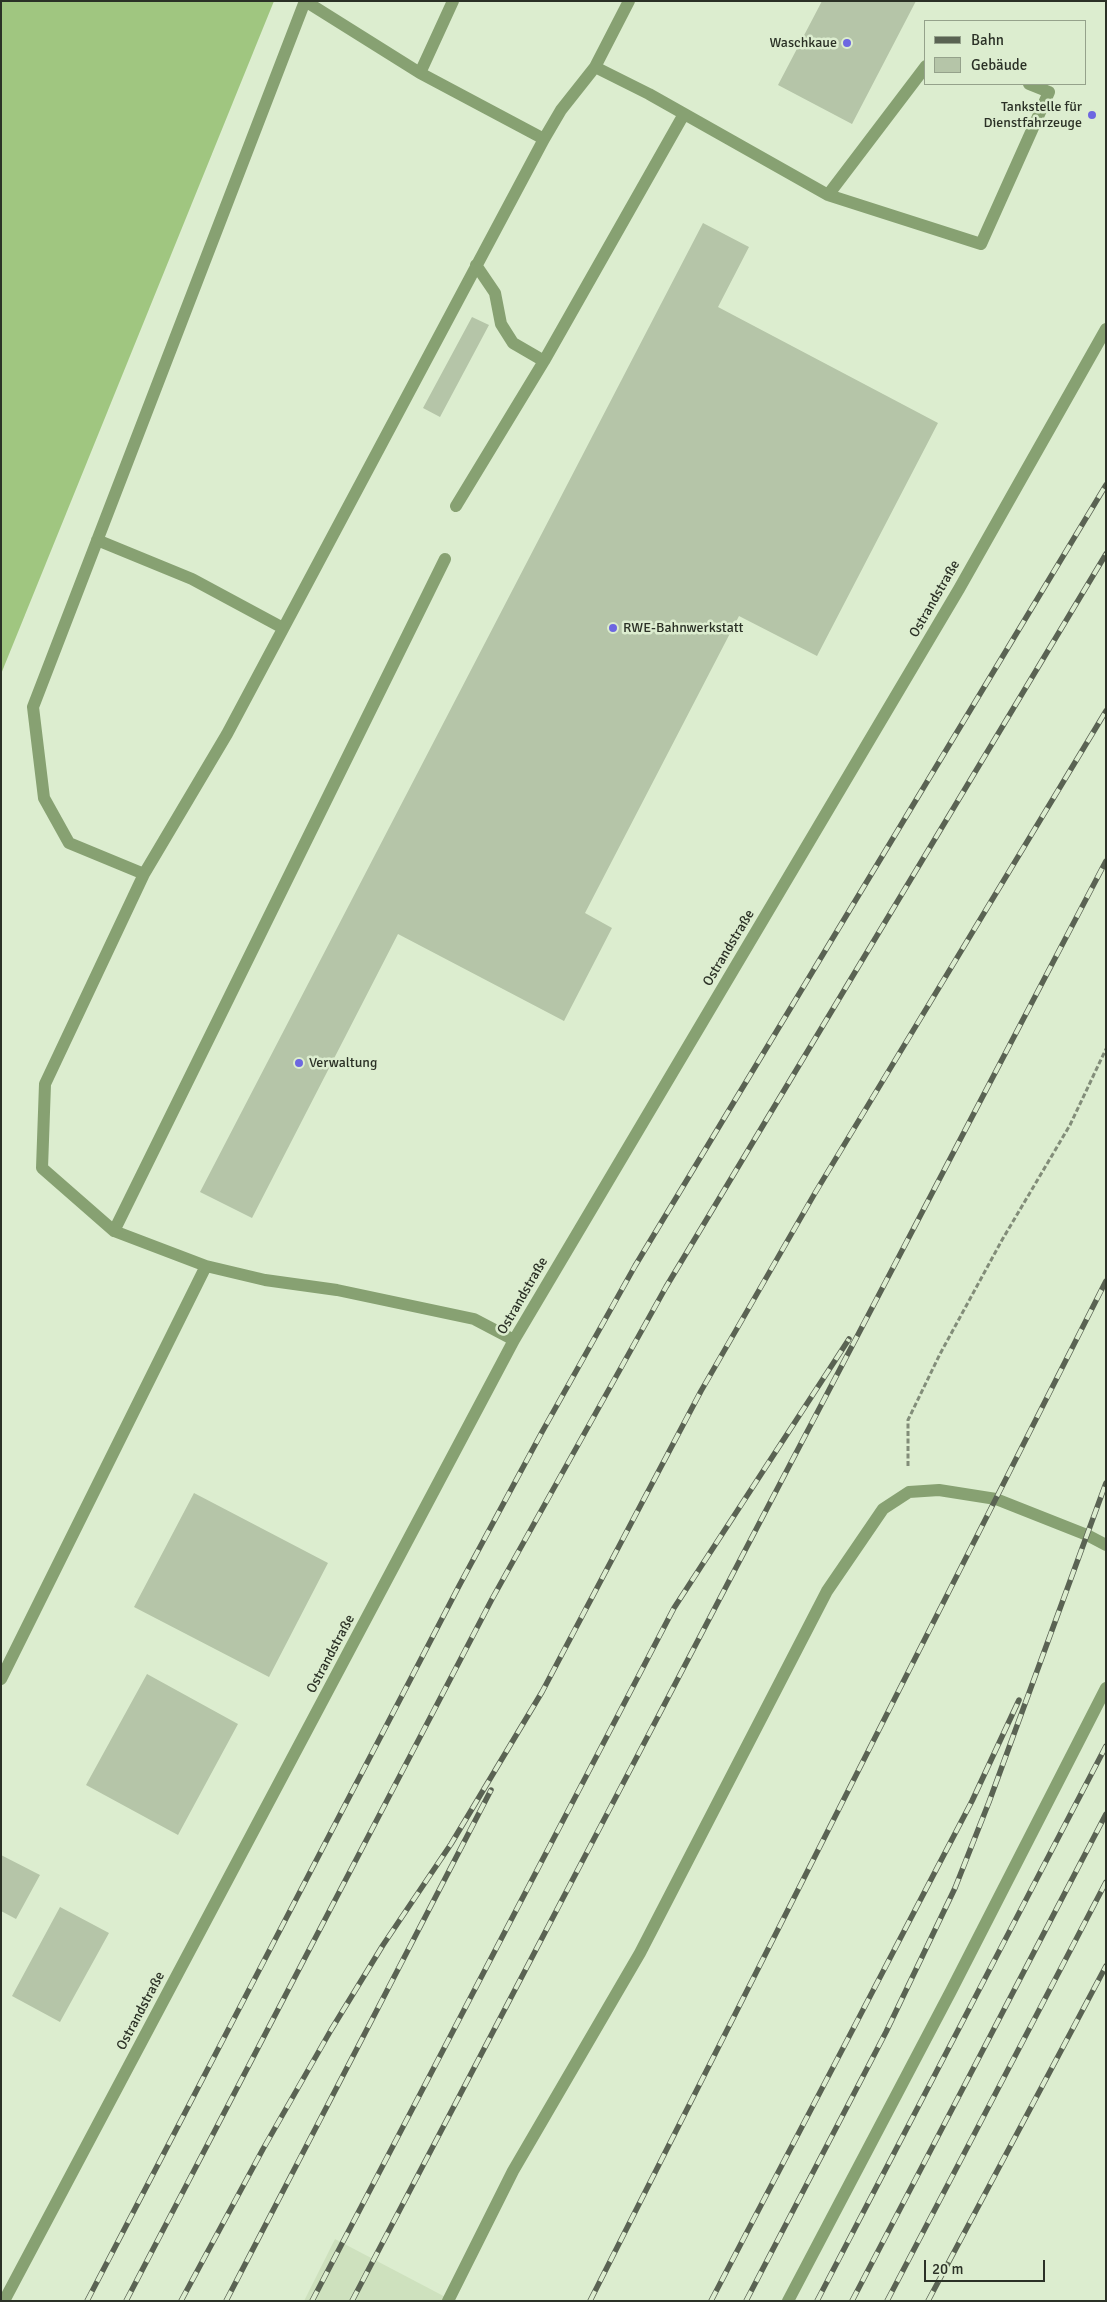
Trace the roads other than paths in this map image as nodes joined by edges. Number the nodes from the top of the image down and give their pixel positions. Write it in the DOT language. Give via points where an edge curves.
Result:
graph roads {
  1 [pos="305,1"];
  2 [pos="453,1"];
  3 [pos="629,1"];
  4 [pos="595,67"];
  5 [pos="924,69"];
  6 [pos="420,73"];
  7 [pos="1032,85"];
  8 [pos="684,114"];
  9 [pos="544,139"];
  10 [pos="828,195"];
  11 [pos="476,265"];
  12 [pos="1106,329"];
  13 [pos="544,361"];
  14 [pos="456,506"];
  15 [pos="97,540"];
  16 [pos="445,559"];
  17 [pos="283,628"];
  18 [pos="144,874"];
  19 [pos="114,1231"];
  20 [pos="206,1266"];
  21 [pos="514,1340"];
  22 [pos="1106,1545"];
  23 [pos="1,1679"];
  24 [pos="1106,1688"];
  25 [pos="4,2301"];
  26 [pos="448,2301"];
  27 [pos="788,2301"];
  1 -- 6 [label="lane"];
  1 -- 15 [label="lane"];
  2 -- 6 [label="lane"];
  3 -- 4 [label="lane"];
  4 -- 8 [label="lane"];
  4 -- 9 [label="lane" via="561,110"];
  5 -- 10 [label="lane"];
  6 -- 9 [label="lane"];
  7 -- 10 [label="lane" via="1049,92 981,244"];
  8 -- 10 [label="lane"];
  8 -- 13 [label="lane"];
  9 -- 11 [label="lane"];
  11 -- 13 [label="lane" via="495,293 501,324 513,343"];
  11 -- 17 [label="lane"];
  12 -- 21 [label="lane, Ostrandstraße" via="959,589"];
  13 -- 14 [label="lane"];
  15 -- 17 [label="lane" via="192,579"];
  15 -- 18 [label="lane" via="33,707 44,798 69,843"];
  16 -- 19 [label="lane"];
  17 -- 18 [label="lane" via="227,734"];
  18 -- 19 [label="lane" via="45,1084 42,1168"];
  19 -- 20 [label="lane"];
  20 -- 21 [label="lane" via="474,1319"];
  20 -- 23 [label="lane"];
  21 -- 25 [label="lane, Ostrandstraße"];
  22 -- 26 [label="lane" via="996,1499 939,1490 909,1492 883,1509 828,1591 640,1953 513,2171"];
  24 -- 27 [label="lane"];
}
